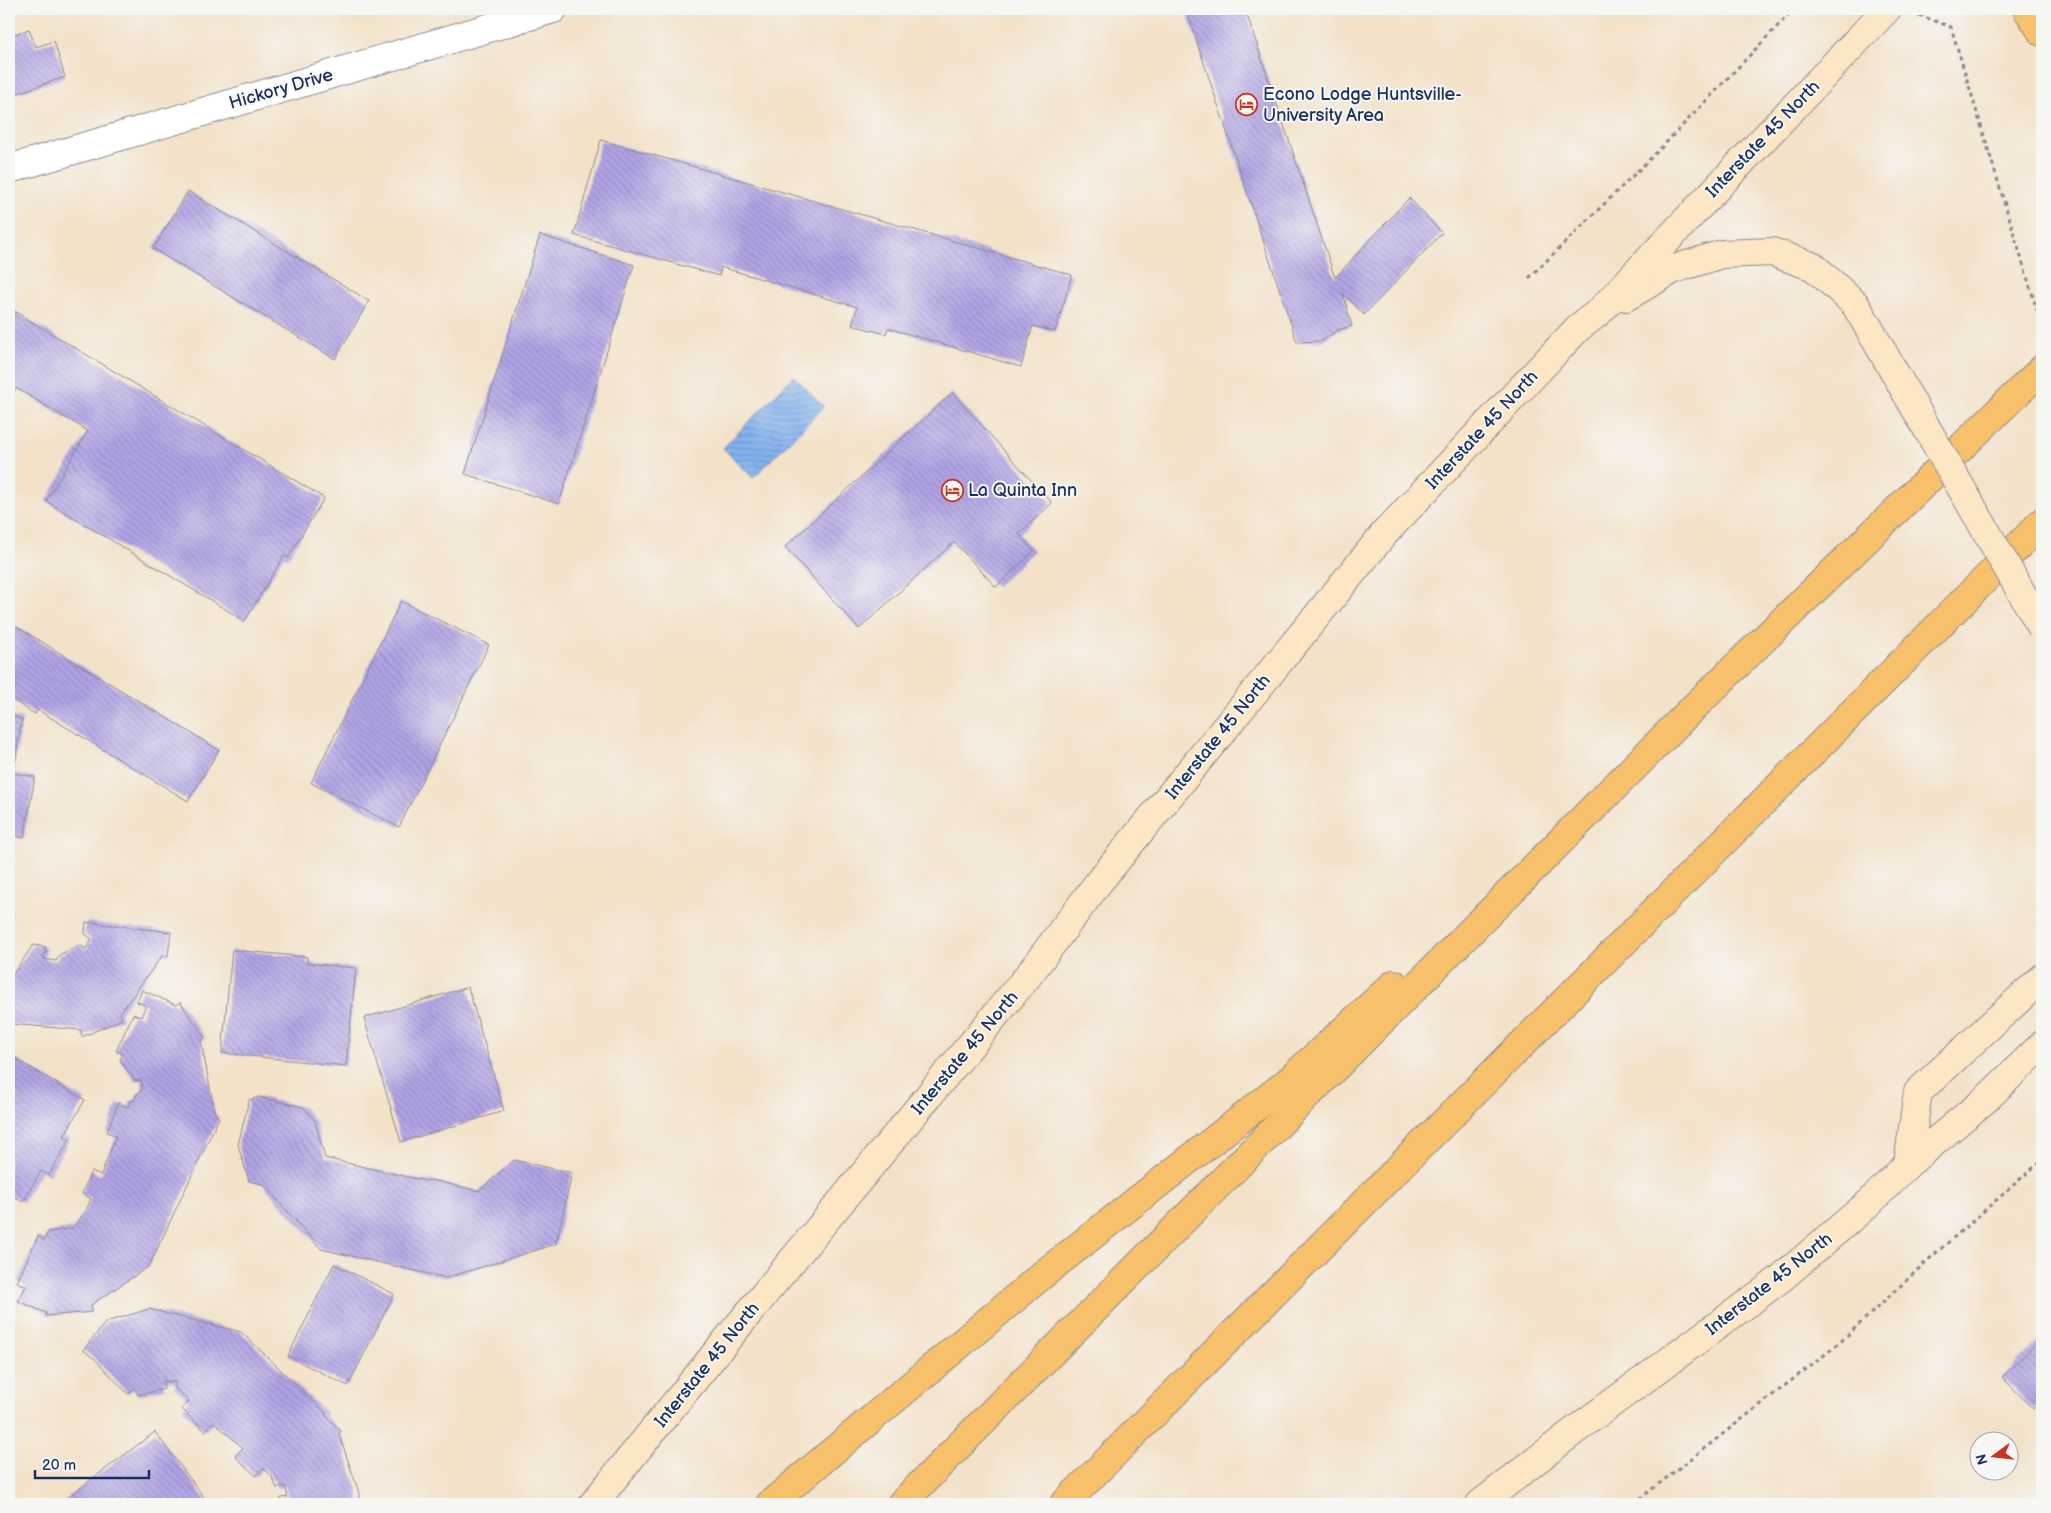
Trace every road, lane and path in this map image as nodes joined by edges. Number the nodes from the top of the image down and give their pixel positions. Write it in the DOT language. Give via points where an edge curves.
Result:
graph roads {
  1 [pos="553,9"];
  2 [pos="1794,9"];
  3 [pos="1887,9"];
  4 [pos="2027,9"];
  5 [pos="1916,12"];
  6 [pos="508,15"];
  7 [pos="2042,32"];
  8 [pos="9,169"];
  9 [pos="1529,278"];
  10 [pos="1599,312"];
  11 [pos="2042,326"];
  12 [pos="2042,369"];
  13 [pos="2042,522"];
  14 [pos="2042,628"];
  15 [pos="1693,708"];
  16 [pos="2042,978"];
  17 [pos="2037,1053"];
  18 [pos="2042,1160"];
  19 [pos="1908,1164"];
  20 [pos="593,1504"];
  21 [pos="770,1504"];
  22 [pos="901,1504"];
  23 [pos="1064,1504"];
  24 [pos="1480,1504"];
  25 [pos="1633,1504"];
  1 -- 6 [label="street, Hickory Drive"];
  2 -- 9 [label="path" via="1659,150"];
  3 -- 10 [label="main road, Interstate 45 North"];
  4 -- 7 [label="main road"];
  5 -- 11 [label="path" via="1951,27"];
  6 -- 8 [label="street, Hickory Drive"];
  10 -- 14 [label="main road, bridge" via="1674,269 1722,254 1772,252 1814,267 1856,304"];
  10 -- 20 [label="main road, Interstate 45 North" via="1578,328 1384,534 1098,883 1027,977"];
  12 -- 15 [label="main road"];
  13 -- 23 [label="main road"];
  15 -- 21 [label="main road" via="1285,1084 1046,1272"];
  15 -- 22 [label="main road"];
  16 -- 19 [label="main road" via="1918,1092"];
  17 -- 19 [label="main road, Interstate 45 North"];
  18 -- 25 [label="path" via="1837,1345"];
  19 -- 24 [label="main road, Interstate 45 North" via="1779,1280"];
}
